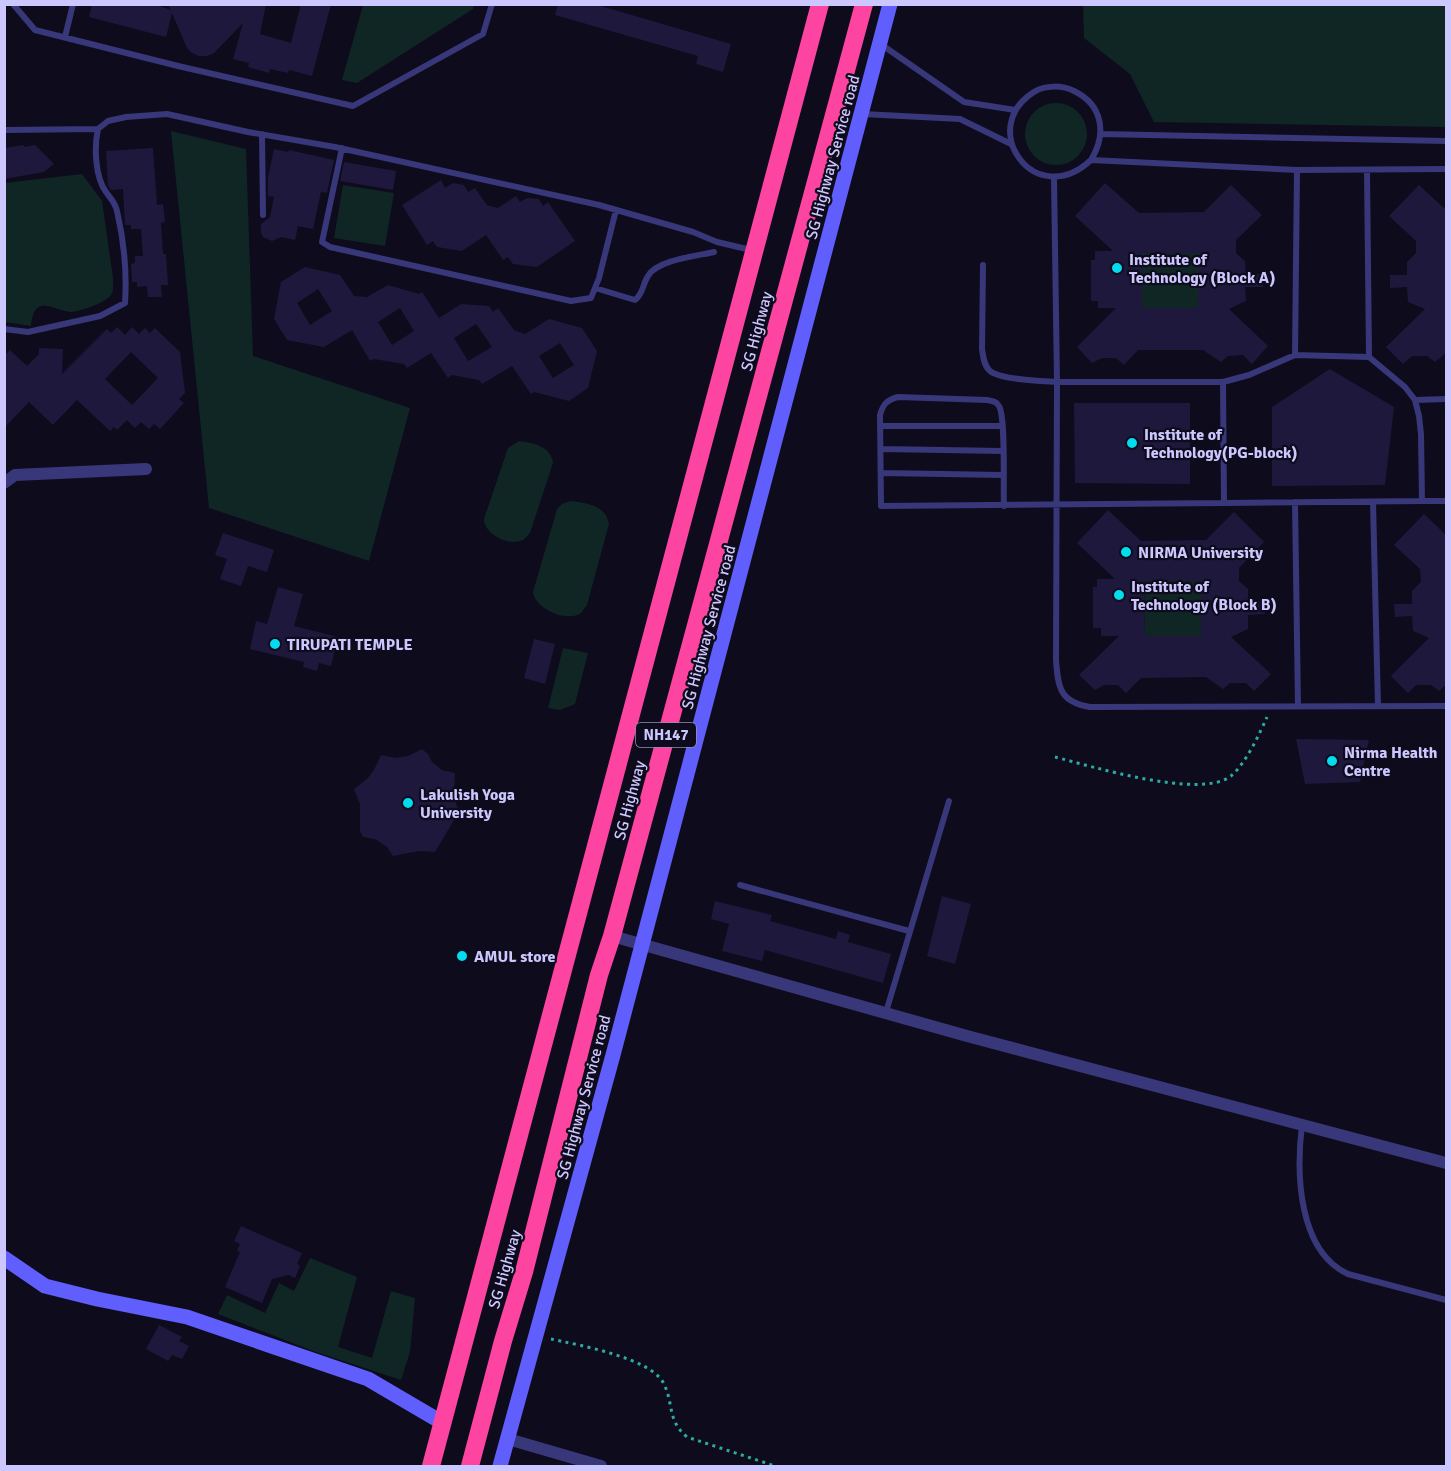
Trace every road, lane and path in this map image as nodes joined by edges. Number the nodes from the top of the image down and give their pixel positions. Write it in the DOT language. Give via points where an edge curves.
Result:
graph roads {
  1 [pos="13,4"];
  2 [pos="73,4"];
  3 [pos="492,4"];
  4 [pos="820,4"];
  5 [pos="864,4"];
  6 [pos="890,4"];
  7 [pos="65,37"];
  8 [pos="880,44"];
  9 [pos="1016,110"];
  10 [pos="862,114"];
  11 [pos="4,129"];
  12 [pos="98,129"];
  13 [pos="261,134"];
  14 [pos="1101,134"];
  15 [pos="1446,141"];
  16 [pos="1011,144"];
  17 [pos="342,148"];
  18 [pos="1091,160"];
  19 [pos="1446,169"];
  20 [pos="1297,170"];
  21 [pos="1367,171"];
  22 [pos="1054,178"];
  23 [pos="616,210"];
  24 [pos="263,215"];
  25 [pos="755,251"];
  26 [pos="714,252"];
  27 [pos="983,265"];
  28 [pos="595,288"];
  29 [pos="4,329"];
  30 [pos="1295,355"];
  31 [pos="1369,357"];
  32 [pos="1057,382"];
  33 [pos="1223,382"];
  34 [pos="1446,399"];
  35 [pos="1415,400"];
  36 [pos="880,426"];
  37 [pos="1002,426"];
  38 [pos="880,449"];
  39 [pos="1003,451"];
  40 [pos="146,469"];
  41 [pos="880,473"];
  42 [pos="1003,475"];
  43 [pos="4,483"];
  44 [pos="1422,501"];
  45 [pos="1446,501"];
  46 [pos="1294,502"];
  47 [pos="1373,502"];
  48 [pos="1224,503"];
  49 [pos="1004,506"];
  50 [pos="1057,506"];
  51 [pos="1298,706"];
  52 [pos="1378,706"];
  53 [pos="1446,706"];
  54 [pos="1271,707"];
  55 [pos="1055,757"];
  56 [pos="949,801"];
  57 [pos="740,885"];
  58 [pos="909,931"];
  59 [pos="612,936"];
  60 [pos="642,945"];
  61 [pos="886,1012"];
  62 [pos="1302,1125"];
  63 [pos="1446,1163"];
  64 [pos="4,1258"];
  65 [pos="1446,1300"];
  66 [pos="537,1336"];
  67 [pos="443,1423"];
  68 [pos="508,1439"];
  69 [pos="431,1467"];
  70 [pos="470,1467"];
  71 [pos="500,1467"];
  72 [pos="602,1467"];
  73 [pos="775,1467"];
  1 -- 7 [label="lane" via="35,30"];
  2 -- 7 [label="lane"];
  3 -- 7 [label="lane" via="483,34 353,106"];
  4 -- 25 [label="highway, SG Highway / NH147"];
  5 -- 59 [label="highway, SG Highway / NH147"];
  6 -- 8 [label="street, SG Highway Service road"];
  8 -- 9 [label="lane" via="964,102"];
  8 -- 10 [label="street, SG Highway Service road"];
  9 -- 14 [label="lane" via="1038,90 1068,88 1092,105"];
  9 -- 16 [label="lane" via="1011,121"];
  10 -- 16 [label="lane" via="960,119"];
  10 -- 60 [label="street, SG Highway Service road"];
  11 -- 12 [label="lane"];
  12 -- 13 [label="lane" via="108,121 126,117 167,114"];
  12 -- 29 [label="lane" via="98,167 105,191 117,211 126,280 124,303 100,316 28,332"];
  13 -- 17 [label="lane"];
  13 -- 24 [label="lane"];
  14 -- 15 [label="lane"];
  14 -- 18 [label="lane"];
  16 -- 22 [label="lane" via="1027,167"];
  17 -- 23 [label="lane"];
  17 -- 28 [label="lane" via="322,242 330,247 572,301 591,298"];
  18 -- 20 [label="lane"];
  18 -- 22 [label="lane" via="1074,173"];
  19 -- 21 [label="lane"];
  20 -- 21 [label="lane"];
  20 -- 30 [label="lane"];
  21 -- 31 [label="lane"];
  22 -- 32 [label="lane"];
  23 -- 25 [label="lane"];
  23 -- 28 [label="lane"];
  25 -- 67 [label="highway, SG Highway / NH147"];
  26 -- 28 [label="lane" via="655,268 635,300"];
  27 -- 32 [label="lane" via="983,361 990,371 1002,376"];
  30 -- 31 [label="lane"];
  30 -- 33 [label="lane"];
  31 -- 35 [label="lane"];
  32 -- 33 [label="lane"];
  32 -- 50 [label="lane"];
  33 -- 48 [label="lane"];
  34 -- 35 [label="lane"];
  35 -- 44 [label="lane" via="1420,425"];
  36 -- 37 [label="lane"];
  36 -- 37 [label="lane" via="883,406 898,397 992,400 1000,407"];
  36 -- 38 [label="lane"];
  37 -- 39 [label="lane"];
  38 -- 39 [label="lane"];
  38 -- 41 [label="lane"];
  39 -- 42 [label="lane"];
  40 -- 43 [label="street" via="15,475"];
  41 -- 42 [label="lane"];
  41 -- 49 [label="lane" via="880,506"];
  42 -- 49 [label="lane"];
  44 -- 45 [label="lane"];
  44 -- 47 [label="lane"];
  46 -- 47 [label="lane"];
  46 -- 48 [label="lane"];
  46 -- 51 [label="lane"];
  47 -- 52 [label="lane"];
  48 -- 50 [label="lane"];
  49 -- 50 [label="lane"];
  50 -- 54 [label="lane" via="1056,660 1066,699 1090,707"];
  51 -- 52 [label="lane"];
  51 -- 54 [label="lane"];
  52 -- 53 [label="lane"];
  54 -- 55 [label="path" via="1257,740 1237,769 1220,782 1141,779"];
  56 -- 58 [label="lane"];
  57 -- 58 [label="lane"];
  58 -- 61 [label="lane"];
  59 -- 60 [label="street"];
  59 -- 70 [label="highway, SG Highway / NH147"];
  60 -- 61 [label="street"];
  60 -- 66 [label="street, SG Highway Service road"];
  61 -- 62 [label="street"];
  62 -- 63 [label="street"];
  62 -- 65 [label="lane" via="1299,1151 1303,1204 1324,1258 1348,1275"];
  64 -- 67 [label="street" via="45,1286 187,1317 368,1379"];
  66 -- 68 [label="street, SG Highway Service road"];
  66 -- 73 [label="path" via="641,1363 664,1383 672,1417 687,1437"];
  67 -- 69 [label="highway, SG Highway / NH147"];
  68 -- 71 [label="street, SG Highway Service road"];
  68 -- 72 [label="street"];
}
